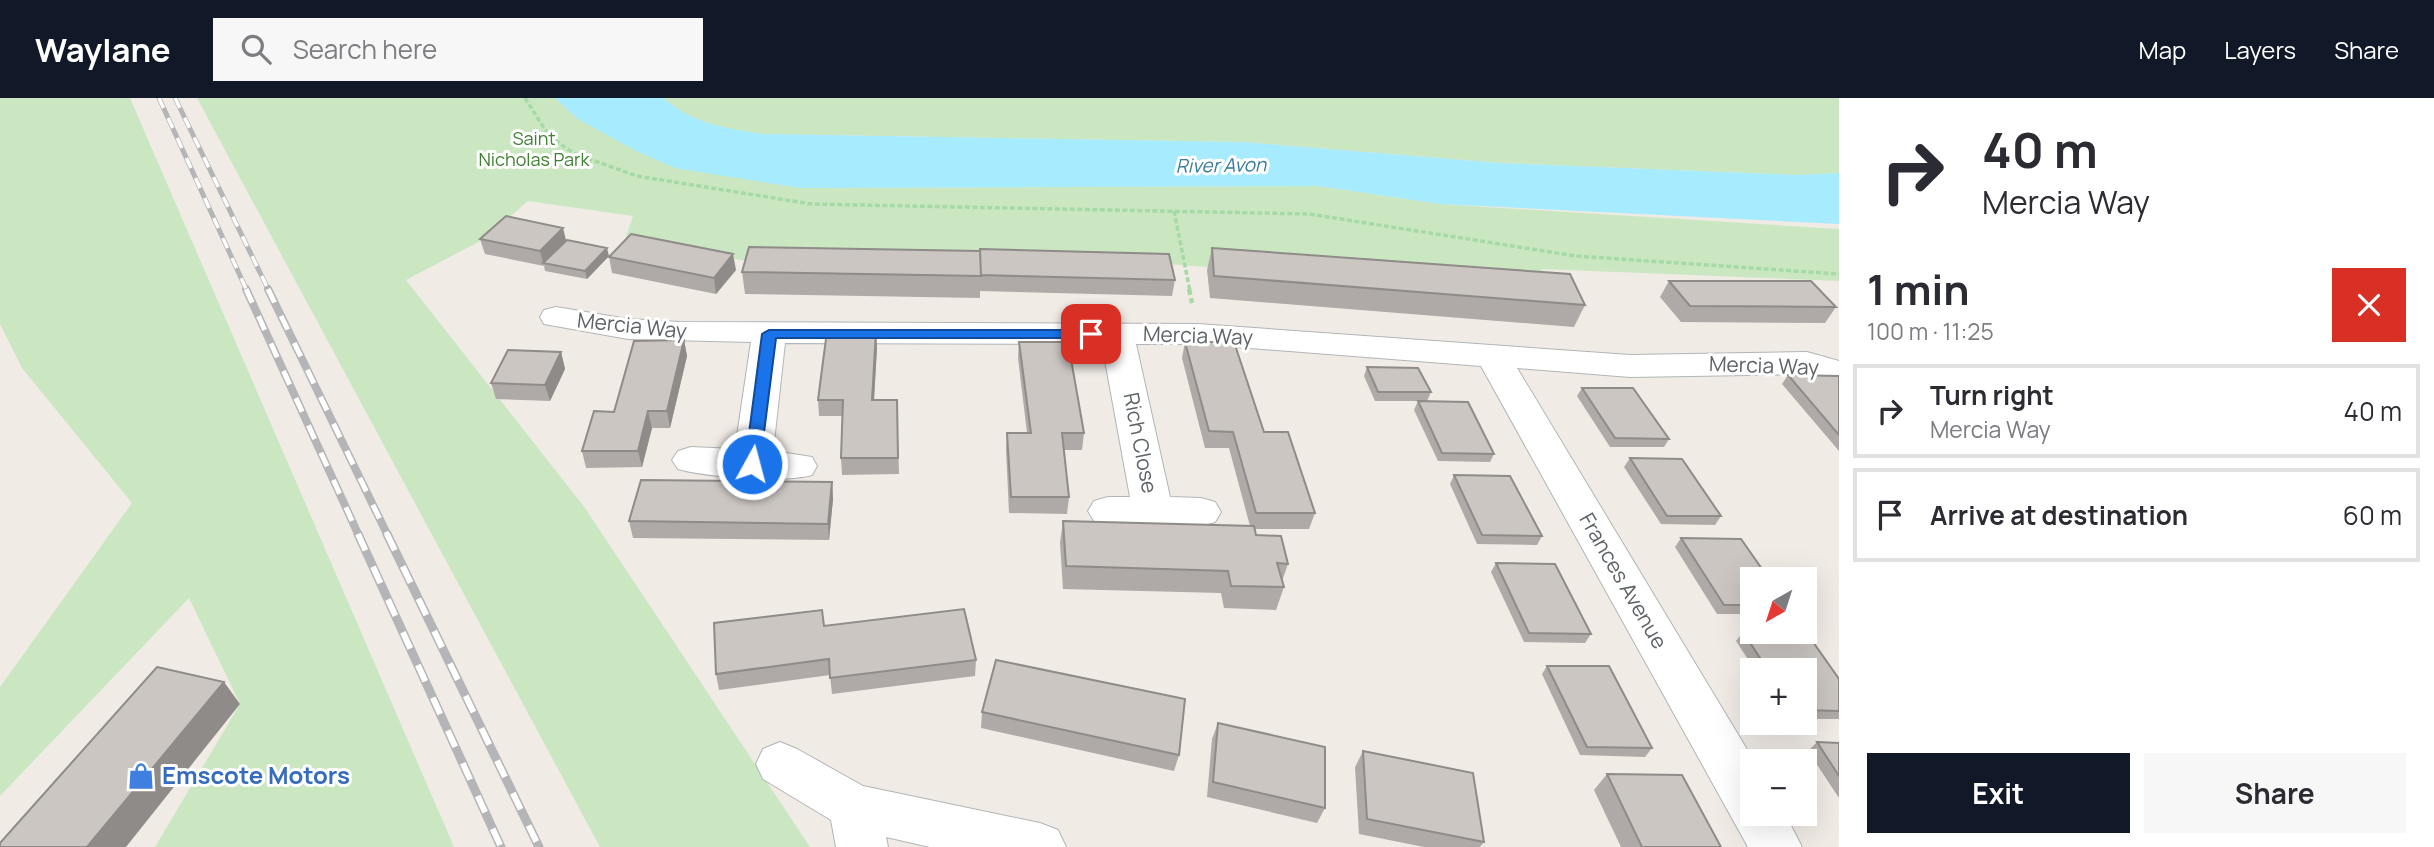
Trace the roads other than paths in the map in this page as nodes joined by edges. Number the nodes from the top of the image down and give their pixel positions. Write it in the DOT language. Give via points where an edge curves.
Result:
graph roads {
  1 [pos="556,317"];
  2 [pos="769,334"];
  3 [pos="1117,334"];
  4 [pos="1493,357"];
  5 [pos="1839,372"];
  6 [pos="691,460"];
  7 [pos="752,464"];
  8 [pos="798,466"];
  9 [pos="1108,511"];
  10 [pos="1153,512"];
  11 [pos="1201,512"];
  12 [pos="780,764"];
  13 [pos="1740,783"];
  14 [pos="1764,826"];
  15 [pos="858,827"];
  16 [pos="1040,847"];
  17 [pos="1776,847"];
  1 -- 2 [label="street, Mercia Way" via="628,329"];
  2 -- 3 [label="street, Mercia Way"];
  2 -- 7 [label="street"];
  3 -- 4 [label="street, Mercia Way" via="1234,336"];
  3 -- 10 [label="street, Rich Close"];
  4 -- 5 [label="street, Mercia Way" via="1630,366 1807,363"];
  4 -- 13 [label="street, Frances Avenue"];
  6 -- 7 [label="street"];
  7 -- 8 [label="street"];
  9 -- 10 [label="street, Rich Close"];
  10 -- 11 [label="street, Rich Close"];
  12 -- 15 [label="street"];
  14 -- 17 [label="street"];
  15 -- 16 [label="street"];
}
